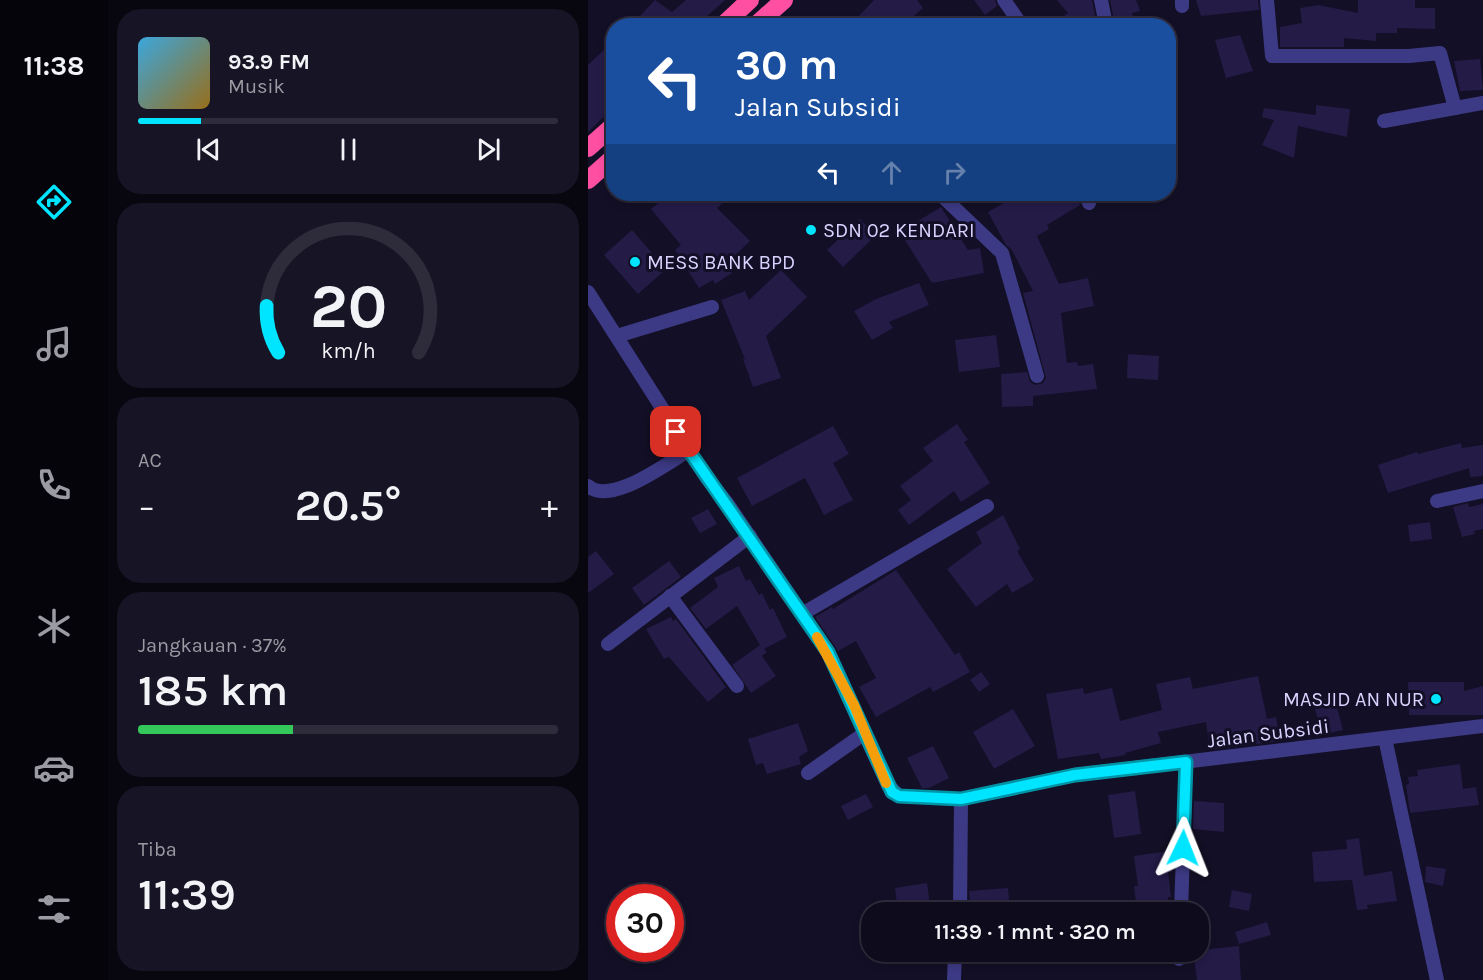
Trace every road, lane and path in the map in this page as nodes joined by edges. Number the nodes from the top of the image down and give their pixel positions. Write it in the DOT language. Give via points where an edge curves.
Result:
graph roads {
  1 [pos="750,0"];
  2 [pos="784,0"];
  3 [pos="1004,0"];
  4 [pos="1101,0"];
  5 [pos="1267,0"];
  6 [pos="731,18"];
  7 [pos="766,18"];
  8 [pos="1016,18"];
  9 [pos="1105,18"];
  10 [pos="1483,103"];
  11 [pos="1455,108"];
  12 [pos="1384,120"];
  13 [pos="606,132"];
  14 [pos="588,148"];
  15 [pos="606,164"];
  16 [pos="588,180"];
  17 [pos="950,201"];
  18 [pos="588,292"];
  19 [pos="712,306"];
  20 [pos="617,336"];
  21 [pos="1037,376"];
  22 [pos="688,451"];
  23 [pos="588,486"];
  24 [pos="1483,491"];
  25 [pos="1437,501"];
  26 [pos="987,506"];
  27 [pos="750,536"];
  28 [pos="670,596"];
  29 [pos="802,614"];
  30 [pos="608,644"];
  31 [pos="737,686"];
  32 [pos="1483,726"];
  33 [pos="865,733"];
  34 [pos="1385,738"];
  35 [pos="1186,762"];
  36 [pos="808,772"];
  37 [pos="961,799"];
  38 [pos="960,902"];
  39 [pos="1181,902"];
  40 [pos="955,962"];
  41 [pos="954,980"];
  42 [pos="1437,980"];
  1 -- 6 [label="highway"];
  2 -- 7 [label="highway"];
  3 -- 8 [label="street"];
  4 -- 9 [label="street"];
  5 -- 11 [label="street" via="1272,56 1409,56 1440,52"];
  10 -- 11 [label="street"];
  11 -- 12 [label="street"];
  13 -- 14 [label="highway"];
  15 -- 16 [label="highway"];
  17 -- 21 [label="street" via="1002,253"];
  18 -- 20 [label="street, Jalan Subsidi"];
  19 -- 20 [label="street"];
  20 -- 22 [label="street, Jalan Subsidi"];
  22 -- 23 [label="street" via="628,486 600,492"];
  22 -- 27 [label="street, Jalan Subsidi"];
  24 -- 25 [label="street"];
  26 -- 29 [label="street"];
  27 -- 28 [label="street"];
  27 -- 29 [label="street, Jalan Subsidi"];
  28 -- 30 [label="street"];
  28 -- 31 [label="street"];
  29 -- 33 [label="street, Jalan Subsidi" via="828,652"];
  32 -- 34 [label="street, Jalan Subsidi"];
  33 -- 36 [label="street"];
  33 -- 37 [label="street, Jalan Subsidi" via="892,792 899,796"];
  34 -- 35 [label="street, Jalan Subsidi"];
  34 -- 42 [label="street"];
  35 -- 37 [label="street, Jalan Subsidi" via="1075,775"];
  35 -- 39 [label="street"];
  37 -- 38 [label="street"];
  40 -- 41 [label="street"];
}
